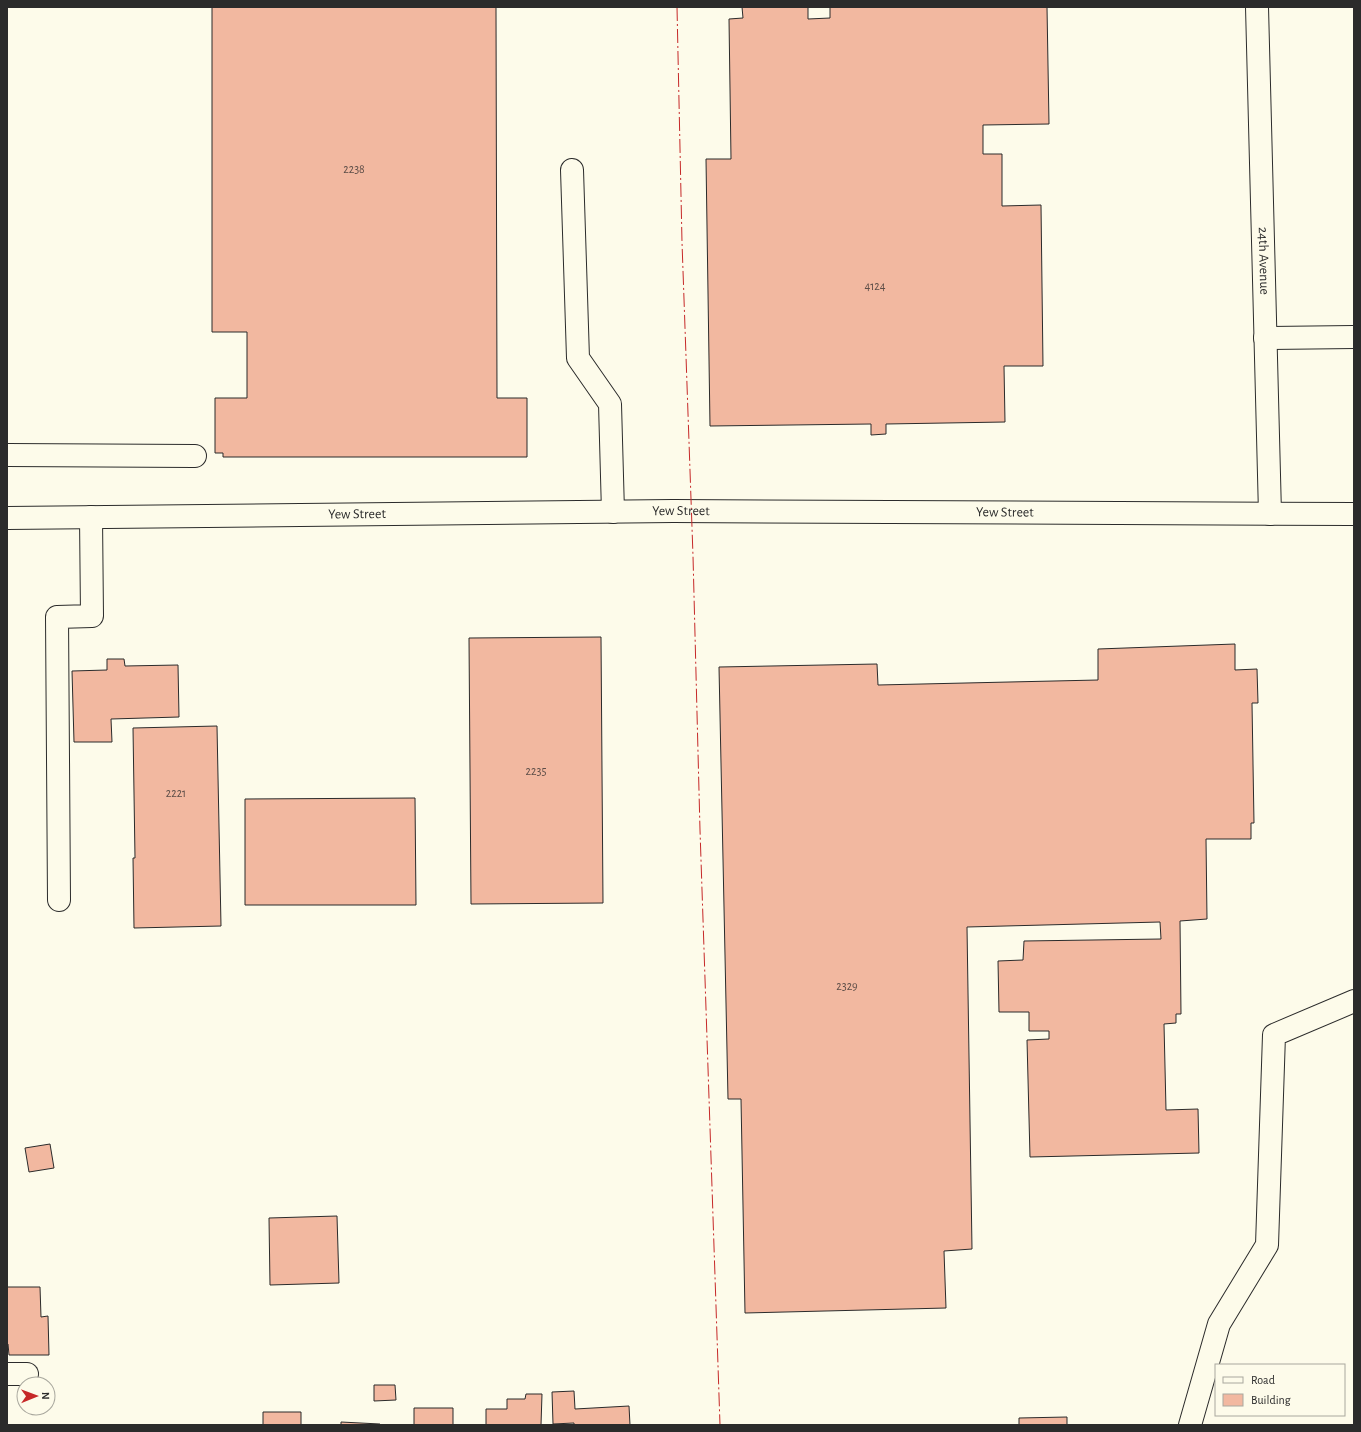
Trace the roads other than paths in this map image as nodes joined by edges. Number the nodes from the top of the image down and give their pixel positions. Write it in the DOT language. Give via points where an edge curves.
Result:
graph roads {
  1 [pos="1257,7"];
  2 [pos="572,170"];
  3 [pos="1354,336"];
  4 [pos="1265,338"];
  5 [pos="7,455"];
  6 [pos="195,456"];
  7 [pos="7,501"];
  8 [pos="613,512"];
  9 [pos="1270,514"];
  10 [pos="1354,514"];
  11 [pos="91,517"];
  12 [pos="7,518"];
  13 [pos="60,900"];
  14 [pos="1354,1001"];
  15 [pos="1190,1425"];
  1 -- 4 [label="street, 24th Avenue"];
  2 -- 8 [label="street" via="578,358 610,404"];
  3 -- 4 [label="street"];
  4 -- 9 [label="street, 24th Avenue"];
  5 -- 6 [label="street"];
  7 -- 12 [label="street"];
  8 -- 9 [label="street, Yew Street"];
  8 -- 11 [label="street, Yew Street"];
  9 -- 10 [label="street, Yew Street"];
  11 -- 12 [label="street, Yew Street"];
  11 -- 13 [label="street" via="92,616 57,617"];
  14 -- 15 [label="street" via="1274,1034 1267,1245 1219,1324"];
}
